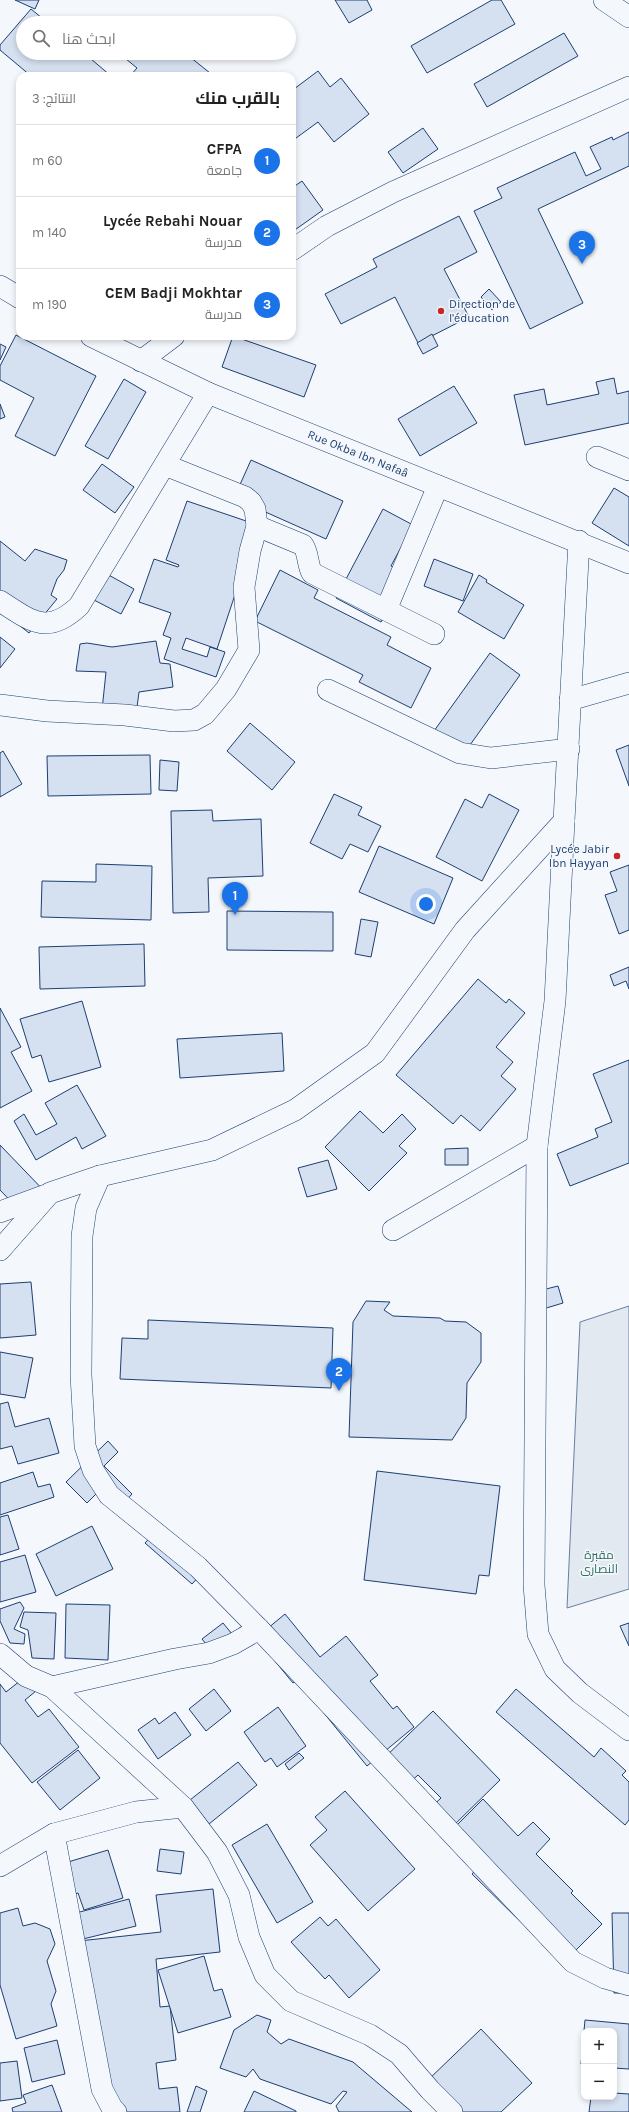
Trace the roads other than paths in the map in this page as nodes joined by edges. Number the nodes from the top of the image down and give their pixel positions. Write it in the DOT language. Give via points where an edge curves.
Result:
graph roads {
  1 [pos="604,0"];
  2 [pos="629,17"];
  3 [pos="629,87"];
  4 [pos="296,247"];
  5 [pos="0,286"];
  6 [pos="16,296"];
  7 [pos="99,340"];
  8 [pos="169,340"];
  9 [pos="141,361"];
  10 [pos="208,393"];
  11 [pos="597,457"];
  12 [pos="165,465"];
  13 [pos="629,470"];
  14 [pos="438,486"];
  15 [pos="257,526"];
  16 [pos="579,541"];
  17 [pos="629,562"];
  18 [pos="0,601"];
  19 [pos="386,610"];
  20 [pos="434,634"];
  21 [pos="629,683"];
  22 [pos="328,690"];
  23 [pos="570,700"];
  24 [pos="0,705"];
  25 [pos="569,749"];
  26 [pos="564,821"];
  27 [pos="537,1146"];
  28 [pos="100,1176"];
  29 [pos="50,1193"];
  30 [pos="0,1212"];
  31 [pos="393,1230"];
  32 [pos="0,1250"];
  33 [pos="259,1629"];
  34 [pos="0,1654"];
  35 [pos="52,1688"];
  36 [pos="629,1730"];
  37 [pos="183,1807"];
  38 [pos="54,1834"];
  39 [pos="0,1866"];
  40 [pos="629,1985"];
  41 [pos="116,2112"];
  42 [pos="452,2112"];
  1 -- 2 [label="street"];
  3 -- 4 [label="street" via="393,192 327,226"];
  5 -- 6 [label="street"];
  7 -- 9 [label="street, Rue Okba Ibn Nafaâ"];
  8 -- 9 [label="street"];
  9 -- 10 [label="street, Rue Okba Ibn Nafaâ"];
  10 -- 12 [label="street"];
  10 -- 14 [label="street, Rue Okba Ibn Nafaâ"];
  11 -- 13 [label="street"];
  12 -- 15 [label="street" via="245,497 255,509"];
  12 -- 18 [label="street" via="90,591 66,618 50,623 32,622"];
  14 -- 16 [label="street, Rue Okba Ibn Nafaâ"];
  14 -- 19 [label="street"];
  15 -- 19 [label="street" via="303,545 312,573"];
  15 -- 24 [label="street" via="244,587 249,650 226,690 205,714 194,720 174,721"];
  16 -- 17 [label="street, Rue Okba Ibn Nafaâ"];
  16 -- 23 [label="street"];
  19 -- 20 [label="street"];
  21 -- 23 [label="street"];
  22 -- 25 [label="street" via="460,753 491,758"];
  23 -- 25 [label="street"];
  25 -- 26 [label="street"];
  26 -- 27 [label="street" via="555,1001"];
  26 -- 28 [label="street" via="465,930 375,1053 295,1110 212,1150"];
  27 -- 31 [label="street"];
  27 -- 36 [label="street" via="534,1585 538,1634 555,1669 580,1693"];
  28 -- 29 [label="street"];
  28 -- 33 [label="street" via="86,1208 82,1236 81,1375 85,1446 93,1470 109,1495 198,1566"];
  29 -- 30 [label="street"];
  29 -- 32 [label="street"];
  33 -- 35 [label="street" via="234,1644 209,1653"];
  33 -- 40 [label="street" via="574,1962 605,1978"];
  34 -- 35 [label="street" via="26,1676"];
  35 -- 37 [label="street"];
  37 -- 38 [label="street" via="136,1812"];
  37 -- 42 [label="street" via="217,1852 239,1895 249,1938 265,1975 291,2001 370,2036 399,2054"];
  38 -- 39 [label="street"];
  38 -- 41 [label="street" via="102,2089"];
}
